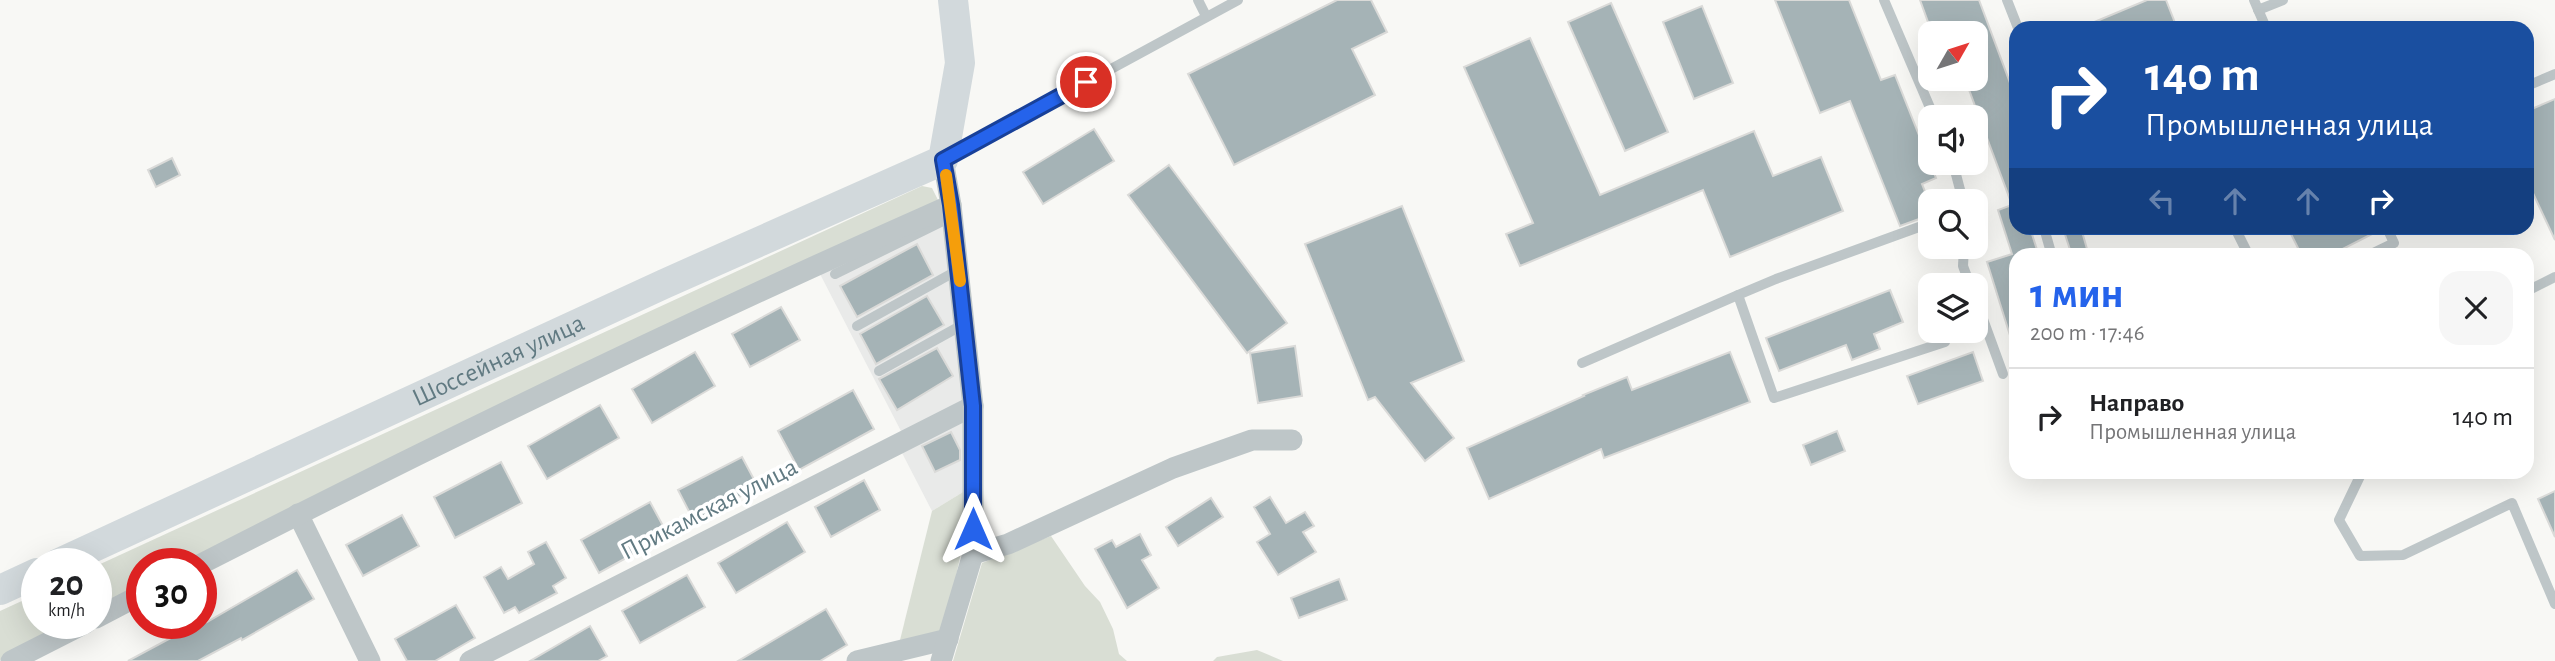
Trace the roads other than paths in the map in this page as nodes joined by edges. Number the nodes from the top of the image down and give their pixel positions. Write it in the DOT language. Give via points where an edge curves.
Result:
graph roads {
  1 [pos="953,0"];
  2 [pos="1198,0"];
  3 [pos="1238,0"];
  4 [pos="1884,0"];
  5 [pos="2007,0"];
  6 [pos="2283,0"];
  7 [pos="2256,5"];
  8 [pos="1206,16"];
  9 [pos="2015,21"];
  10 [pos="2555,74"];
  11 [pos="2534,83"];
  12 [pos="1929,105"];
  13 [pos="943,160"];
  14 [pos="952,211"];
  15 [pos="1918,227"];
  16 [pos="2390,235"];
  17 [pos="2384,248"];
  18 [pos="958,270"];
  19 [pos="835,274"];
  20 [pos="2555,277"];
  21 [pos="2534,288"];
  22 [pos="1738,295"];
  23 [pos="964,324"];
  24 [pos="858,327"];
  25 [pos="1988,333"];
  26 [pos="1942,343"];
  27 [pos="1582,363"];
  28 [pos="879,371"];
  29 [pos="2003,374"];
  30 [pos="973,406"];
  31 [pos="1292,440"];
  32 [pos="2359,479"];
  33 [pos="298,514"];
  34 [pos="92,548"];
  35 [pos="973,554"];
  36 [pos="217,556"];
  37 [pos="21,580"];
  38 [pos="0,590"];
  39 [pos="2555,604"];
  40 [pos="54,639"];
  41 [pos="948,639"];
  42 [pos="11,661"];
  43 [pos="370,661"];
  44 [pos="470,661"];
  45 [pos="857,661"];
  46 [pos="941,661"];
  1 -- 13 [label="street" via="960,63"];
  2 -- 8 [label="lane"];
  3 -- 8 [label="lane"];
  4 -- 12 [label="lane"];
  5 -- 9 [label="lane"];
  6 -- 7 [label="lane"];
  8 -- 13 [label="lane"];
  10 -- 11 [label="lane"];
  13 -- 14 [label="street"];
  13 -- 34 [label="street, Шоссейная улица"];
  14 -- 18 [label="street"];
  14 -- 19 [label="lane"];
  14 -- 33 [label="street, Шоссейная улица" via="791,276"];
  15 -- 22 [label="lane"];
  16 -- 17 [label="lane" via="2394,243"];
  18 -- 23 [label="street"];
  18 -- 24 [label="lane"];
  20 -- 21 [label="lane"];
  22 -- 26 [label="lane" via="1774,398"];
  22 -- 27 [label="lane"];
  23 -- 28 [label="lane"];
  23 -- 30 [label="street"];
  25 -- 29 [label="lane"];
  30 -- 35 [label="street"];
  30 -- 44 [label="street, Прикамская улица"];
  31 -- 35 [label="street" via="1252,440 1186,463 1008,544"];
  32 -- 39 [label="lane" via="2339,520 2360,556 2403,555 2512,503"];
  33 -- 36 [label="street, Шоссейная улица"];
  33 -- 43 [label="street"];
  35 -- 41 [label="street"];
  37 -- 38 [label="street"];
  40 -- 42 [label="street"];
  41 -- 45 [label="street"];
  41 -- 46 [label="street"];
}
